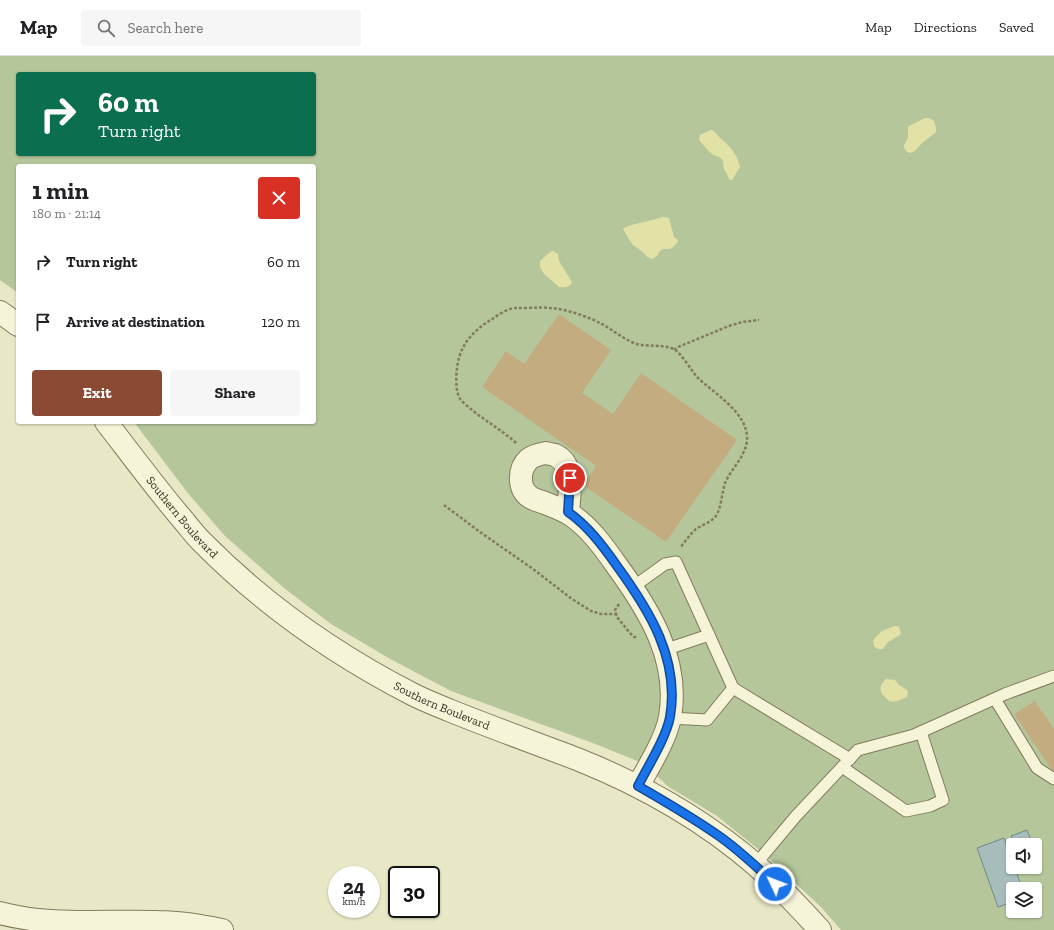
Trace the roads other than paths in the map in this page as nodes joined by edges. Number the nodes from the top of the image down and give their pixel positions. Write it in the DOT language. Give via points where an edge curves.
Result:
graph roads {
  1 [pos="0,312"];
  2 [pos="16,324"];
  3 [pos="108,424"];
  4 [pos="568,512"];
  5 [pos="633,587"];
  6 [pos="709,635"];
  7 [pos="664,650"];
  8 [pos="1054,676"];
  9 [pos="733,688"];
  10 [pos="995,699"];
  11 [pos="670,718"];
  12 [pos="920,732"];
  13 [pos="850,759"];
  14 [pos="842,767"];
  15 [pos="1054,779"];
  16 [pos="638,786"];
  17 [pos="755,865"];
  18 [pos="0,913"];
  19 [pos="222,930"];
  20 [pos="820,930"];
  1 -- 2 [label="street"];
  3 -- 16 [label="street, Southern Boulevard" via="200,540 274,607 322,642 417,696"];
  4 -- 4 [label="street" via="568,469 563,461 555,456 546,453 536,454 523,467 520,479 524,491 531,498"];
  4 -- 5 [label="street" via="602,544"];
  5 -- 6 [label="lane" via="665,564 676,562"];
  5 -- 7 [label="street" via="658,632"];
  6 -- 7 [label="lane"];
  6 -- 9 [label="lane"];
  7 -- 11 [label="street" via="670,668 672,690"];
  8 -- 10 [label="lane"];
  9 -- 11 [label="lane" via="707,720"];
  9 -- 13 [label="lane"];
  10 -- 12 [label="lane"];
  10 -- 15 [label="lane" via="1037,768"];
  11 -- 16 [label="street"];
  12 -- 13 [label="lane" via="858,750"];
  12 -- 14 [label="lane" via="943,800 930,806 906,812"];
  13 -- 14 [label="lane"];
  14 -- 17 [label="lane"];
  16 -- 17 [label="street, Southern Boulevard" via="681,810"];
  17 -- 20 [label="street, Southern Boulevard" via="794,901"];
  18 -- 19 [label="street" via="40,920 159,922"];
}
